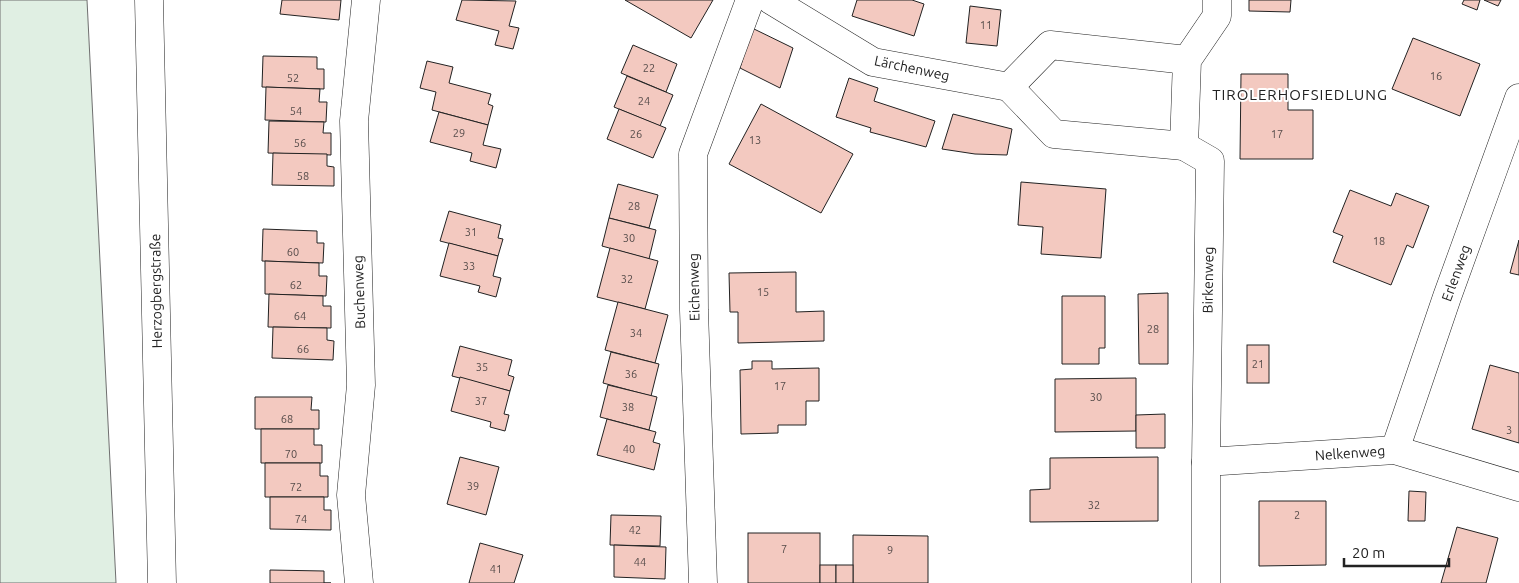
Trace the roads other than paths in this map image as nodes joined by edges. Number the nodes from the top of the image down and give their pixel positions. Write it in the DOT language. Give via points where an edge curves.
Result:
graph roads {
  1 [pos="150,0"];
  2 [pos="366,0"];
  3 [pos="750,0"];
  4 [pos="771,0"];
  5 [pos="1217,0"];
  6 [pos="1188,60"];
  7 [pos="1010,87"];
  8 [pos="1519,98"];
  9 [pos="1184,146"];
  10 [pos="1395,450"];
  11 [pos="1206,462"];
  12 [pos="1519,487"];
  13 [pos="162,583"];
  14 [pos="359,583"];
  15 [pos="703,583"];
  16 [pos="1206,583"];
  1 -- 13 [label="street, Herzogbergstraße"];
  2 -- 14 [label="street, Buchenweg" via="354,121 361,385 351,495"];
  3 -- 15 [label="street, Eichenweg" via="693,154 694,310"];
  4 -- 7 [label="street, Lärchenweg" via="873,62"];
  5 -- 6 [label="street" via="1217,16"];
  6 -- 7 [label="street" via="1050,45"];
  6 -- 9 [label="street"];
  7 -- 9 [label="street" via="1054,134"];
  8 -- 10 [label="street, Erlenweg"];
  9 -- 11 [label="street, Birkenweg" via="1210,161"];
  10 -- 11 [label="street, Nelkenweg"];
  10 -- 12 [label="street, Nelkenweg"];
  11 -- 16 [label="street, Birkenweg"];
}
